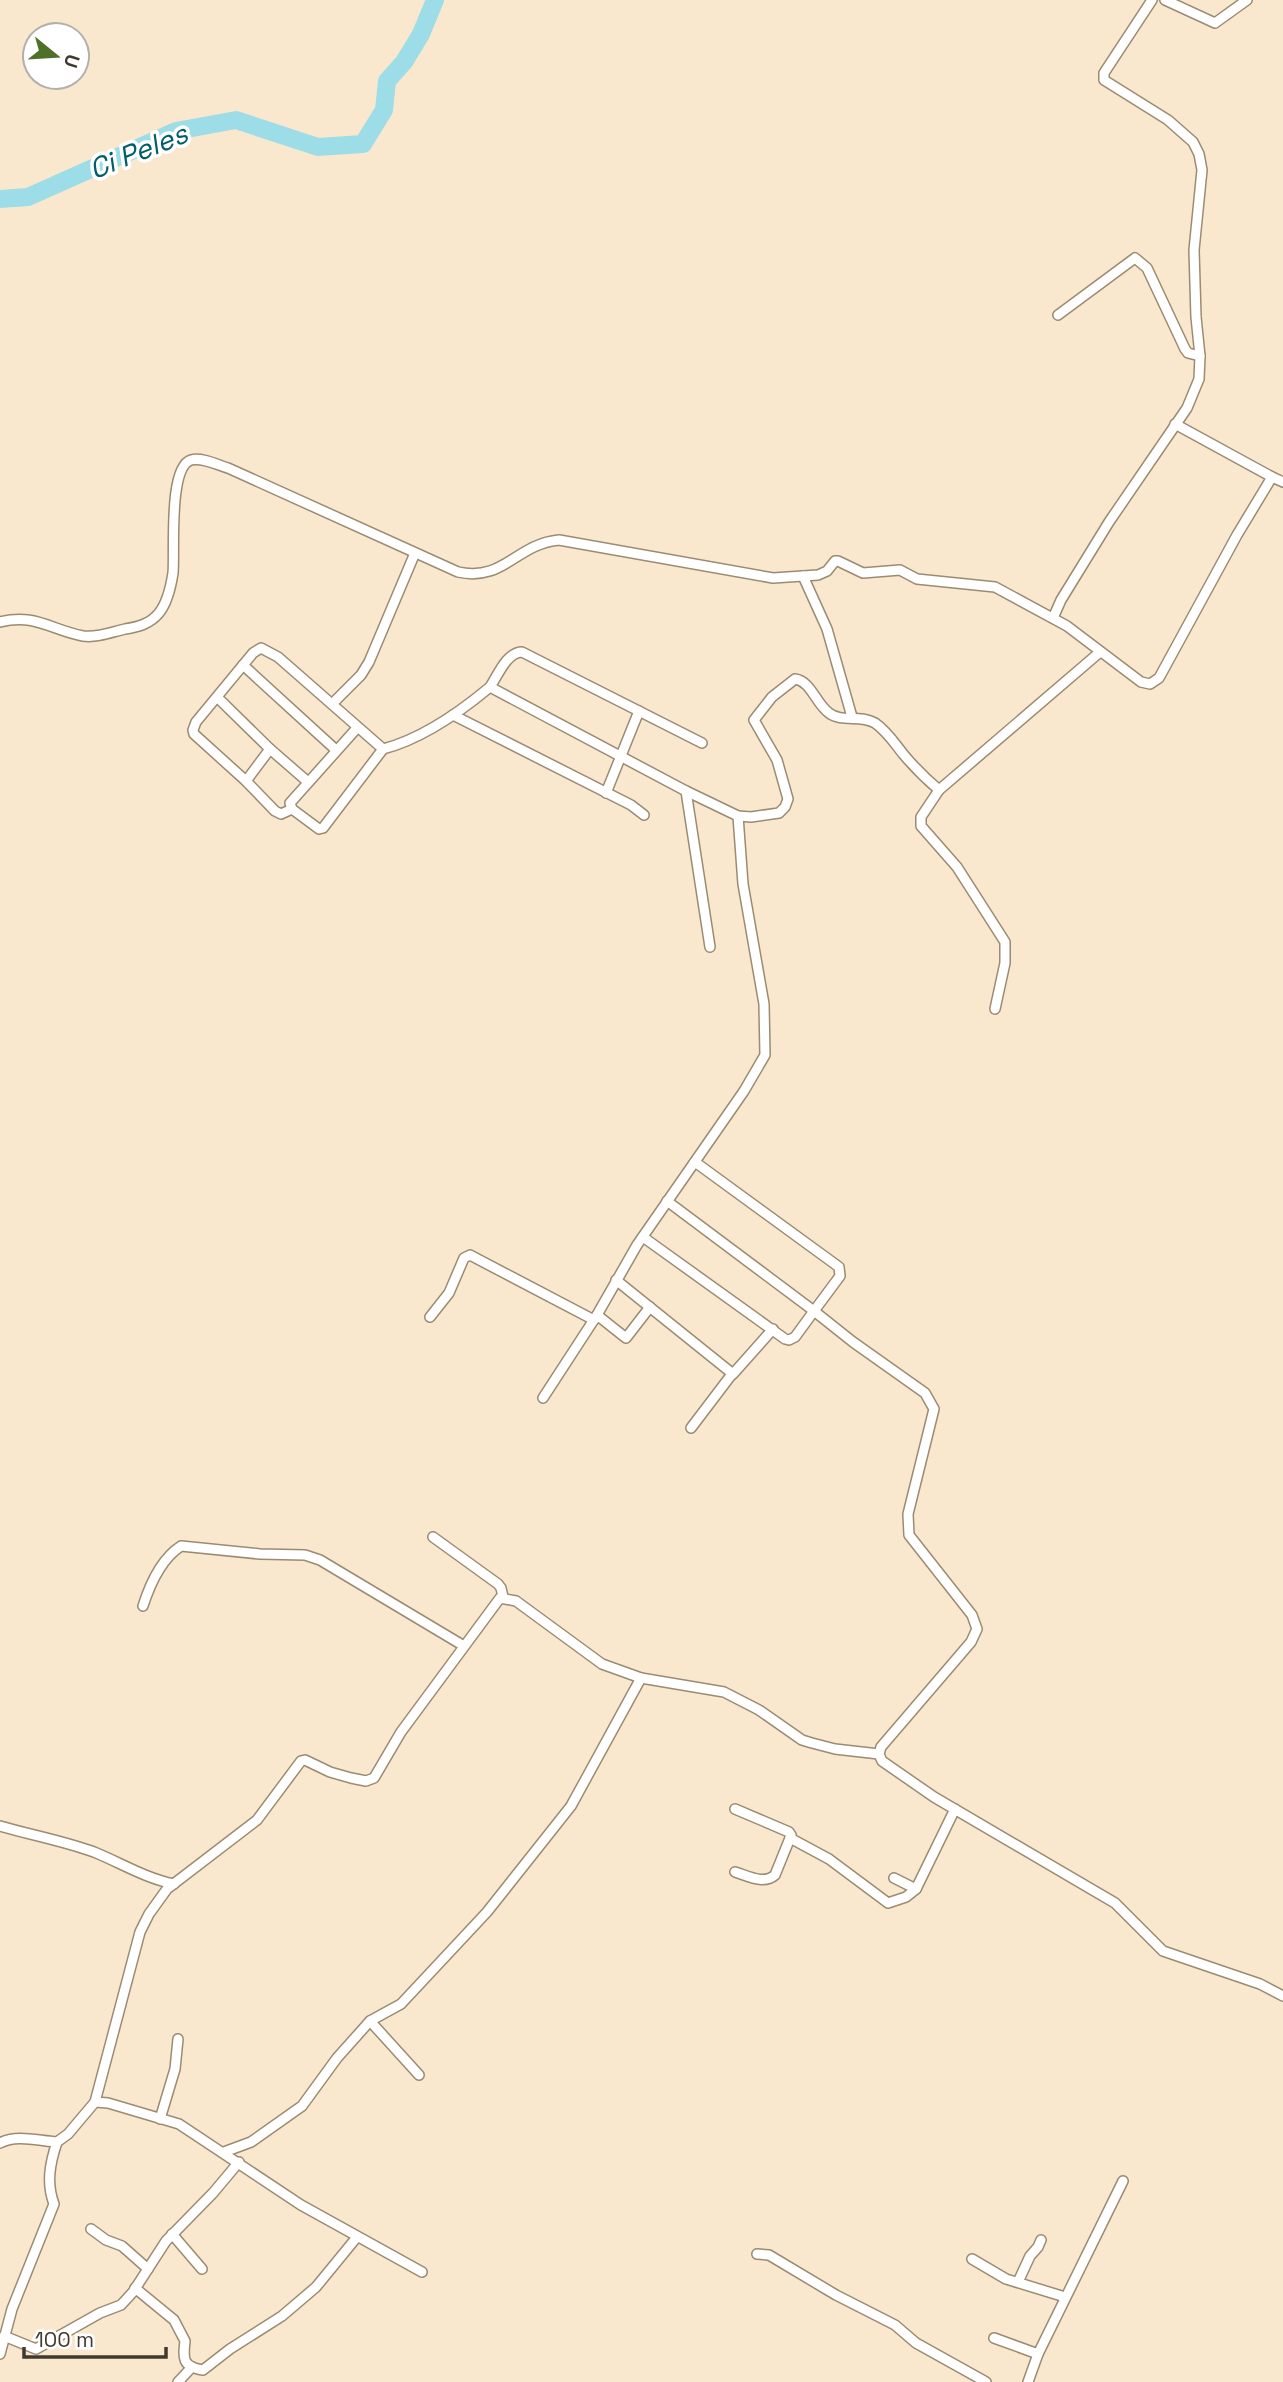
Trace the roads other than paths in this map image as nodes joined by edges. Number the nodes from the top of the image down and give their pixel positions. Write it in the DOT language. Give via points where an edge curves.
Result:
graph roads {
  1 [pos="1152,0"];
  2 [pos="1165,0"];
  3 [pos="1247,0"];
  4 [pos="1058,315"];
  5 [pos="1200,356"];
  6 [pos="1175,424"];
  7 [pos="1272,477"];
  8 [pos="1283,482"];
  9 [pos="415,553"];
  10 [pos="803,576"];
  11 [pos="1053,618"];
  12 [pos="0,622"];
  13 [pos="1100,652"];
  14 [pos="243,665"];
  15 [pos="490,687"];
  16 [pos="218,698"];
  17 [pos="332,704"];
  18 [pos="639,711"];
  19 [pos="453,715"];
  20 [pos="852,717"];
  21 [pos="357,728"];
  22 [pos="702,743"];
  23 [pos="270,749"];
  24 [pos="383,749"];
  25 [pos="336,750"];
  26 [pos="621,756"];
  27 [pos="246,781"];
  28 [pos="308,782"];
  29 [pos="939,790"];
  30 [pos="686,791"];
  31 [pos="606,793"];
  32 [pos="292,809"];
  33 [pos="644,815"];
  34 [pos="738,816"];
  35 [pos="710,947"];
  36 [pos="995,1009"];
  37 [pos="695,1162"];
  38 [pos="667,1201"];
  39 [pos="643,1237"];
  40 [pos="617,1280"];
  41 [pos="650,1307"];
  42 [pos="814,1311"];
  43 [pos="430,1317"];
  44 [pos="595,1318"];
  45 [pos="773,1329"];
  46 [pos="732,1374"];
  47 [pos="543,1398"];
  48 [pos="691,1428"];
  49 [pos="433,1537"];
  50 [pos="503,1597"];
  51 [pos="143,1606"];
  52 [pos="464,1646"];
  53 [pos="641,1678"];
  54 [pos="879,1754"];
  55 [pos="735,1809"];
  56 [pos="956,1809"];
  57 [pos="0,1826"];
  58 [pos="790,1838"];
  59 [pos="735,1872"];
  60 [pos="894,1878"];
  61 [pos="174,1884"];
  62 [pos="916,1889"];
  63 [pos="1283,1996"];
  64 [pos="370,2021"];
  65 [pos="178,2039"];
  66 [pos="419,2075"];
  67 [pos="95,2102"];
  68 [pos="160,2119"];
  69 [pos="57,2142"];
  70 [pos="0,2143"];
  71 [pos="224,2152"];
  72 [pos="239,2162"];
  73 [pos="1123,2181"];
  74 [pos="90,2230"];
  75 [pos="172,2234"];
  76 [pos="357,2237"];
  77 [pos="1041,2240"];
  78 [pos="757,2254"];
  79 [pos="972,2259"];
  80 [pos="148,2269"];
  81 [pos="202,2269"];
  82 [pos="422,2272"];
  83 [pos="1018,2281"];
  84 [pos="135,2288"];
  85 [pos="1065,2297"];
  86 [pos="4,2336"];
  87 [pos="994,2338"];
  88 [pos="0,2354"];
  89 [pos="1038,2354"];
  90 [pos="192,2367"];
  91 [pos="178,2382"];
  92 [pos="986,2382"];
  93 [pos="1028,2382"];
  1 -- 5 [label="street" via="1104,73 1104,80 1168,120 1193,142 1199,154 1202,170 1194,260"];
  2 -- 3 [label="street" via="1215,23"];
  4 -- 5 [label="street" via="1135,258 1146,268 1185,349"];
  5 -- 6 [label="street" via="1196,390"];
  6 -- 7 [label="street"];
  6 -- 11 [label="street" via="1109,522"];
  7 -- 8 [label="street"];
  7 -- 13 [label="street" via="1155,683 1141,682"];
  9 -- 10 [label="street" via="458,572 485,574 522,552 559,540 744,574"];
  9 -- 12 [label="street" via="228,468 191,460 181,471 174,504 169,592 154,618 96,636 21,618"];
  9 -- 17 [label="street" via="369,663"];
  10 -- 11 [label="street" via="827,571 835,561 863,573 900,570 914,579 995,587"];
  10 -- 20 [label="street" via="827,629"];
  11 -- 13 [label="street"];
  13 -- 29 [label="street"];
  14 -- 16 [label="street"];
  14 -- 17 [label="street" via="257,650 269,650"];
  14 -- 25 [label="street"];
  15 -- 18 [label="street" via="517,651"];
  15 -- 19 [label="street"];
  15 -- 26 [label="street"];
  16 -- 23 [label="street"];
  16 -- 27 [label="street" via="196,722 194,734"];
  17 -- 21 [label="street"];
  18 -- 22 [label="street"];
  18 -- 26 [label="street"];
  19 -- 24 [label="street"];
  19 -- 31 [label="street"];
  20 -- 29 [label="street" via="873,721 883,729"];
  20 -- 34 [label="street" via="837,718 829,713 801,680 795,679 772,697 754,720 777,760 788,799 779,813"];
  21 -- 24 [label="street"];
  21 -- 25 [label="street"];
  23 -- 27 [label="street"];
  23 -- 28 [label="street"];
  24 -- 32 [label="street" via="323,828"];
  25 -- 28 [label="street"];
  26 -- 30 [label="street"];
  26 -- 31 [label="street"];
  27 -- 32 [label="street" via="275,811 281,814"];
  28 -- 32 [label="street" via="290,803"];
  29 -- 36 [label="street" via="920,817 920,826 957,867 1005,942"];
  30 -- 34 [label="street"];
  30 -- 35 [label="street"];
  31 -- 33 [label="street"];
  34 -- 37 [label="street" via="743,884 764,1004 765,1055"];
  37 -- 38 [label="street"];
  37 -- 42 [label="street" via="839,1267 840,1276"];
  38 -- 39 [label="street"];
  38 -- 42 [label="street"];
  39 -- 40 [label="street"];
  39 -- 45 [label="street"];
  40 -- 41 [label="street"];
  40 -- 44 [label="street"];
  41 -- 44 [label="street" via="626,1338"];
  41 -- 46 [label="street"];
  42 -- 45 [label="street" via="789,1340"];
  42 -- 54 [label="street" via="931,1401 934,1409 908,1514 909,1535 976,1623 971,1642"];
  43 -- 44 [label="street" via="470,1255"];
  44 -- 47 [label="street"];
  45 -- 46 [label="street"];
  46 -- 48 [label="street"];
  49 -- 50 [label="street" via="498,1584"];
  50 -- 52 [label="street"];
  50 -- 53 [label="street" via="516,1601 597,1661"];
  51 -- 52 [label="street" via="150,1583 181,1546 305,1555 330,1565"];
  52 -- 61 [label="street" via="401,1732 374,1778 351,1778 301,1761 257,1820"];
  53 -- 54 [label="street" via="724,1692 802,1740"];
  53 -- 64 [label="street" via="555,1827 432,1972 401,2004"];
  54 -- 56 [label="street" via="884,1764"];
  55 -- 58 [label="street" via="789,1832"];
  56 -- 62 [label="street"];
  56 -- 63 [label="street" via="1115,1903 1163,1951"];
  57 -- 61 [label="street" via="91,1851 144,1876"];
  58 -- 59 [label="street" via="771,1879"];
  58 -- 62 [label="street" via="830,1859 888,1903"];
  60 -- 62 [label="street"];
  61 -- 67 [label="street" via="162,1895 141,1932"];
  64 -- 66 [label="street"];
  64 -- 71 [label="street" via="302,2106 251,2142"];
  65 -- 68 [label="street" via="175,2069"];
  67 -- 68 [label="street"];
  67 -- 69 [label="street"];
  68 -- 71 [label="street" via="179,2124"];
  69 -- 70 [label="street" via="22,2138"];
  69 -- 86 [label="street" via="50,2163 49,2190 54,2204"];
  71 -- 72 [label="street"];
  72 -- 75 [label="street"];
  72 -- 76 [label="street"];
  73 -- 85 [label="street"];
  74 -- 80 [label="street" via="121,2246"];
  75 -- 80 [label="street"];
  75 -- 81 [label="street"];
  76 -- 82 [label="street"];
  76 -- 90 [label="street" via="316,2287 282,2316 206,2368"];
  77 -- 83 [label="street"];
  78 -- 92 [label="street" via="769,2256 895,2325 916,2343"];
  79 -- 83 [label="street" via="998,2276"];
  80 -- 84 [label="street"];
  83 -- 85 [label="street"];
  84 -- 86 [label="street" via="121,2305 36,2348"];
  84 -- 90 [label="street" via="180,2328 186,2341 182,2355"];
  85 -- 89 [label="street"];
  86 -- 88 [label="street"];
  87 -- 89 [label="street"];
  89 -- 93 [label="street"];
  90 -- 91 [label="street"];
}
